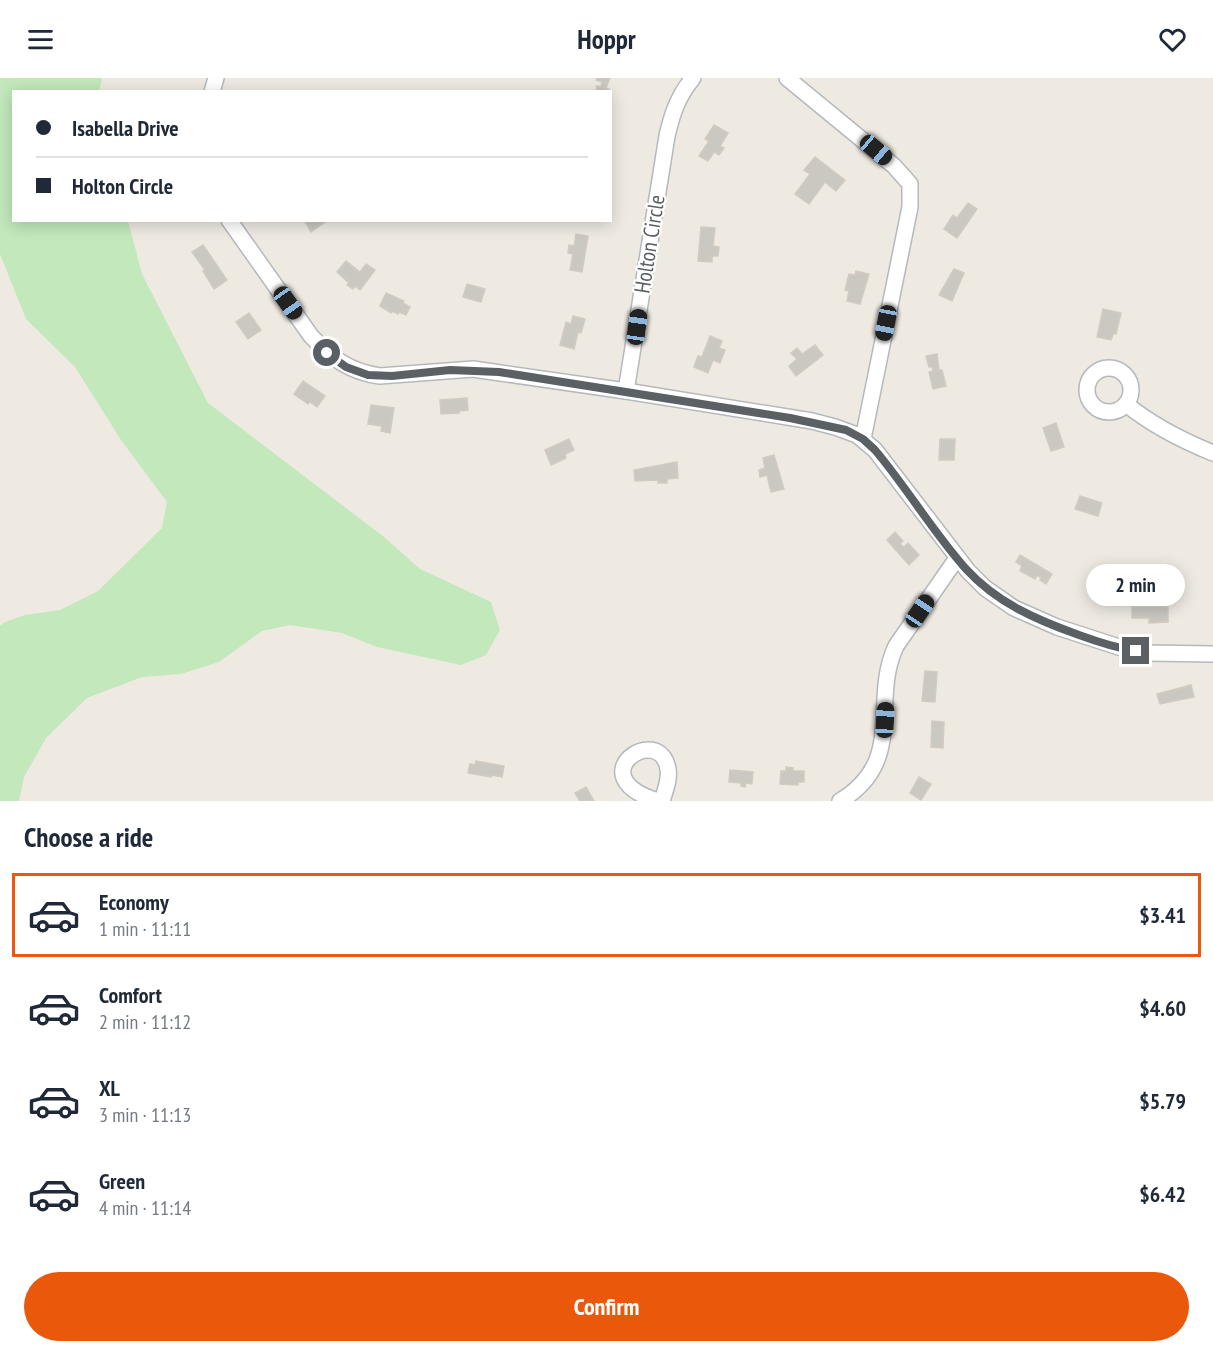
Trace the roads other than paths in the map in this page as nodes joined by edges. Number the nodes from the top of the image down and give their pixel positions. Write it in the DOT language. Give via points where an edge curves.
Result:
graph roads {
  1 [pos="693,78"];
  2 [pos="787,78"];
  3 [pos="230,222"];
  4 [pos="626,391"];
  5 [pos="1126,404"];
  6 [pos="863,439"];
  7 [pos="1213,453"];
  8 [pos="957,558"];
  9 [pos="1213,654"];
  10 [pos="840,801"];
  1 -- 4 [label="street, Holton Circle" via="681,92 667,136"];
  2 -- 6 [label="street" via="894,166 910,184 910,207"];
  3 -- 4 [label="street" via="311,336 346,367 380,376 473,369"];
  4 -- 6 [label="street" via="812,422 846,430"];
  5 -- 7 [label="street" via="1177,438"];
  6 -- 8 [label="street" via="890,467"];
  8 -- 9 [label="street" via="985,588 1035,619 1125,649"];
  8 -- 10 [label="street" via="893,651 880,752 867,778"];
}
